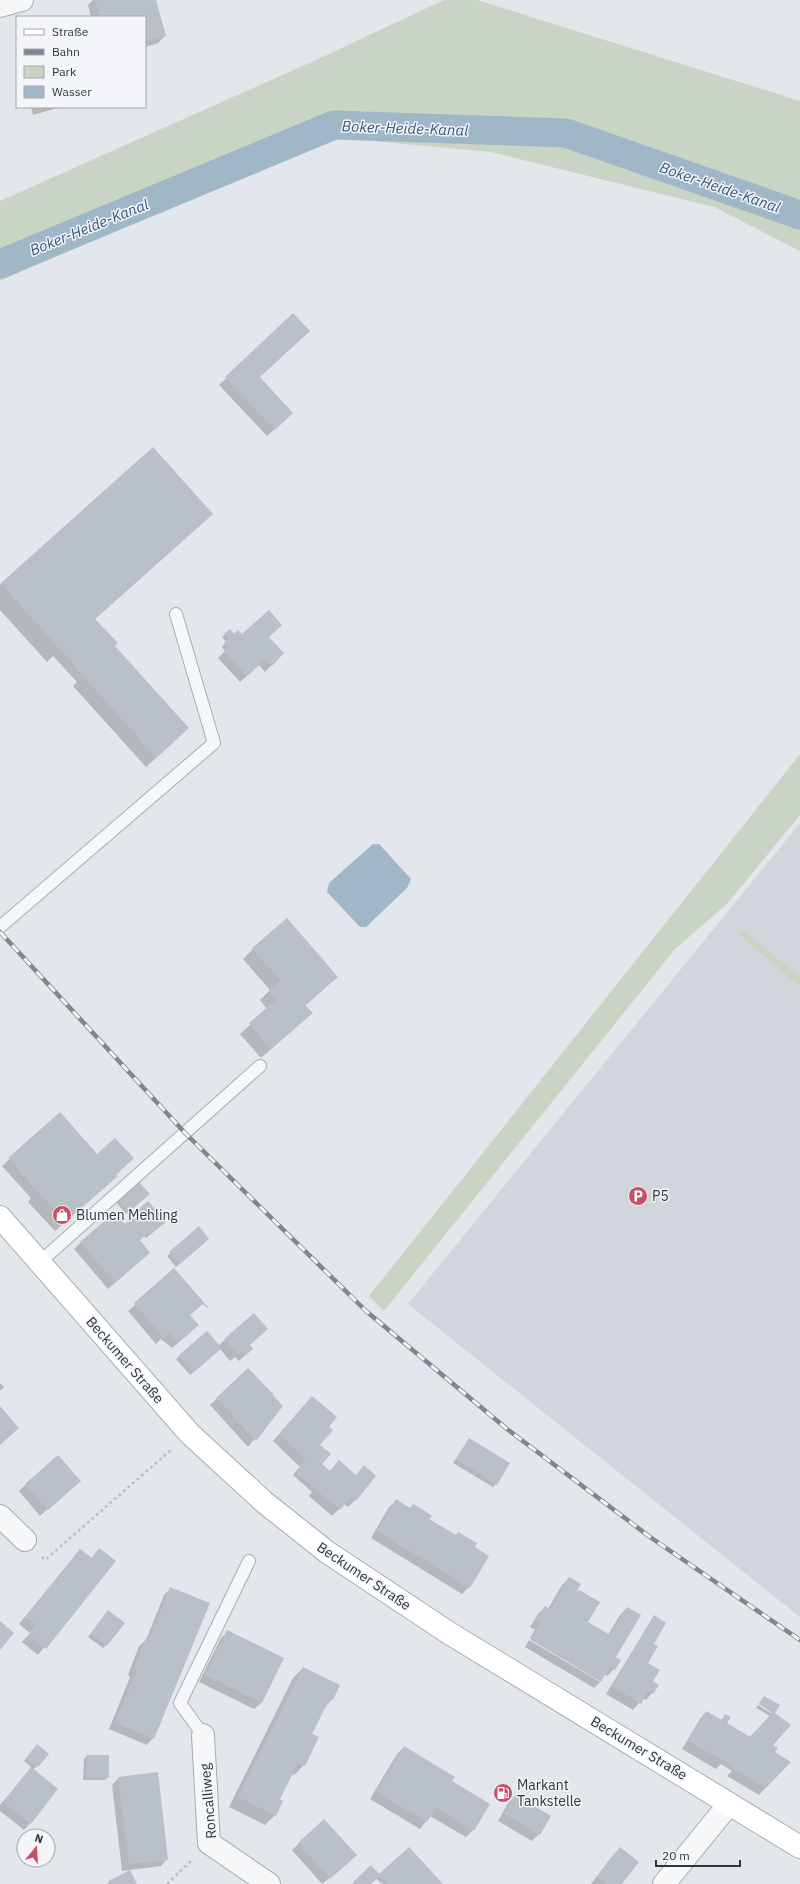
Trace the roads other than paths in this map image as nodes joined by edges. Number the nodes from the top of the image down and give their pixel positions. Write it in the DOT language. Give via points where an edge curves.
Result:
graph roads {
  1 [pos="22,0"];
  2 [pos="0,6"];
  3 [pos="176,614"];
  4 [pos="0,928"];
  5 [pos="260,1066"];
  6 [pos="0,1217"];
  7 [pos="40,1262"];
  8 [pos="0,1516"];
  9 [pos="25,1540"];
  10 [pos="249,1561"];
  11 [pos="203,1735"];
  12 [pos="729,1804"];
  13 [pos="800,1847"];
  14 [pos="269,1884"];
  15 [pos="664,1884"];
  1 -- 2 [label="street"];
  3 -- 4 [label="lane" via="214,742"];
  5 -- 7 [label="lane"];
  6 -- 7 [label="main road, Beckumer Straße"];
  7 -- 12 [label="main road, Beckumer Straße" via="190,1434 264,1502 326,1552 449,1633"];
  8 -- 9 [label="street"];
  10 -- 11 [label="lane" via="180,1703"];
  11 -- 14 [label="street, Roncalliweg" via="209,1843"];
  12 -- 13 [label="main road, Beckumer Straße"];
  12 -- 15 [label="street"];
}
